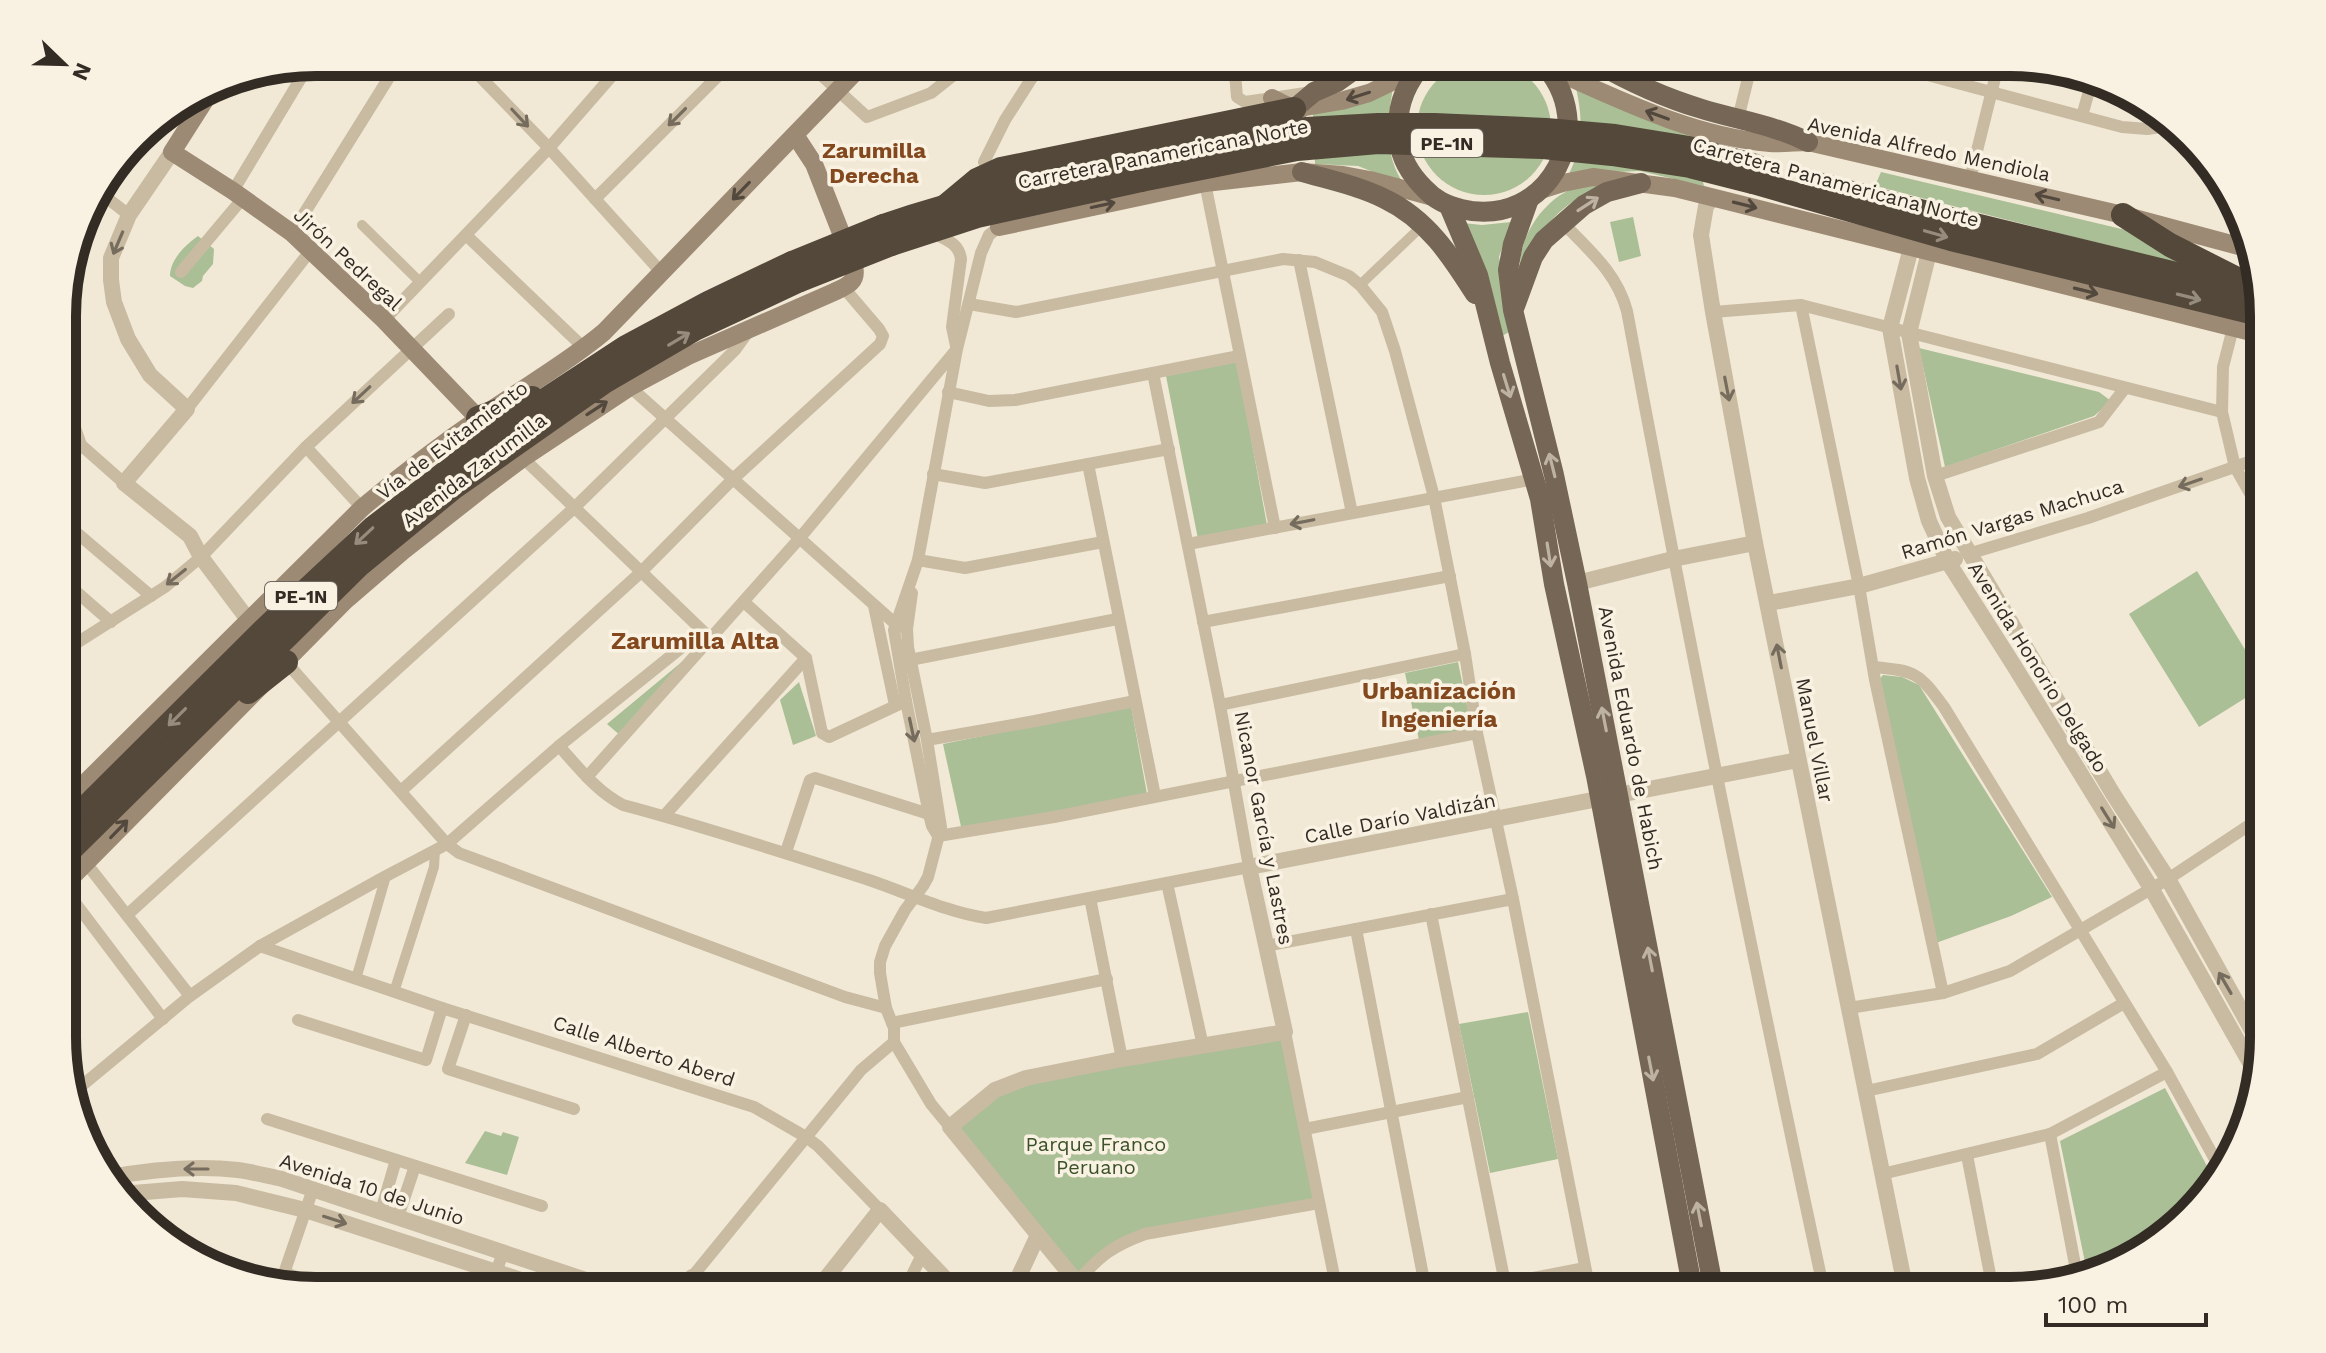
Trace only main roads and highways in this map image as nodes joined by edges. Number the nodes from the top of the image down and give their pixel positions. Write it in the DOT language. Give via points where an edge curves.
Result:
graph roads {
  1 [pos="1345,76"];
  2 [pos="1397,76"];
  3 [pos="1414,76"];
  4 [pos="1552,76"];
  5 [pos="1570,76"];
  6 [pos="1622,76"];
  7 [pos="851,77"];
  8 [pos="1272,98"];
  9 [pos="202,105"];
  10 [pos="1294,109"];
  11 [pos="1735,128"];
  12 [pos="795,135"];
  13 [pos="1808,142"];
  14 [pos="1143,169"];
  15 [pos="1302,172"];
  16 [pos="1755,174"];
  17 [pos="1641,183"];
  18 [pos="1535,194"];
  19 [pos="1713,197"];
  20 [pos="1441,202"];
  21 [pos="947,205"];
  22 [pos="2123,215"];
  23 [pos="999,227"];
  24 [pos="928,234"];
  25 [pos="887,235"];
  26 [pos="2239,246"];
  27 [pos="2247,286"];
  28 [pos="2248,290"];
  29 [pos="1513,310"];
  30 [pos="2249,312"];
  31 [pos="1488,314"];
  32 [pos="2249,332"];
  33 [pos="1522,342"];
  34 [pos="1497,350"];
  35 [pos="563,399"];
  36 [pos="478,418"];
  37 [pos="487,485"];
  38 [pos="286,662"];
  39 [pos="169,751"];
  40 [pos="103,766"];
  41 [pos="1610,798"];
  42 [pos="76,805"];
  43 [pos="76,809"];
  44 [pos="76,858"];
  45 [pos="76,858"];
  46 [pos="1691,1276"];
  47 [pos="1711,1276"];
  1 -- 10 [label="main road"];
  2 -- 10 [label="main road, one-way" via="1355,97"];
  3 -- 20 [label="main road, Avenida Eduardo de Habich" via="1403,95 1397,123 1400,151 1413,177"];
  4 -- 18 [label="main road, Avenida Eduardo de Habich" via="1568,116 1567,143 1558,169"];
  11 -- 5 [label="main road, one-way" via="1671,121"];
  6 -- 11 [label="main road"];
  7 -- 12 [label="main road, Avenida Zarumilla"];
  8 -- 10 [label="main road"];
  9 -- 36 [label="main road, Jirón Pedregal" via="172,152 292,233 414,346"];
  10 -- 15 [label="main road" via="1308,132"];
  10 -- 21 [label="highway" via="1001,169 977,180"];
  11 -- 13 [label="main road" via="1783,130"];
  11 -- 19 [label="main road" via="1711,165"];
  12 -- 36 [label="main road, Avenida Zarumilla, one-way" via="604,332"];
  37 -- 12 [label="main road, Avenida Zarumilla, one-way" via="630,387 854,279 854,266 814,164"];
  22 -- 13 [label="main road, Avenida Alfredo Mendiola, one-way"];
  14 -- 16 [label="highway, Carretera Panamericana Norte / PE-1N, bridge" via="1378,142 1543,147"];
  14 -- 21 [label="highway, Carretera Panamericana Norte / PE-1N" via="997,191"];
  14 -- 24 [label="highway, Carretera Panamericana Norte / PE-1N"];
  15 -- 20 [label="main road" via="1370,180"];
  23 -- 15 [label="main road, one-way" via="1205,183"];
  15 -- 31 [label="main road" via="1388,200 1423,225 1453,259"];
  16 -- 28 [label="highway, Carretera Panamericana Norte / PE-1N"];
  16 -- 30 [label="highway, Carretera Panamericana Norte / PE-1N, one-way" via="1951,239"];
  17 -- 18 [label="main road" via="1593,177"];
  17 -- 19 [label="main road"];
  29 -- 17 [label="main road, one-way" via="1544,240 1584,205"];
  18 -- 20 [label="main road" via="1504,210 1476,212"];
  18 -- 29 [label="main road, Avenida Eduardo de Habich" via="1508,270"];
  19 -- 32 [label="main road, one-way"];
  20 -- 31 [label="main road, Avenida Eduardo de Habich" via="1478,275"];
  21 -- 25 [label="highway, Vía de Evitamiento / PE-1N"];
  22 -- 26 [label="main road, Avenida Alfredo Mendiola"];
  22 -- 27 [label="highway"];
  23 -- 24 [label="highway" via="953,237"];
  24 -- 25 [label="highway, Vía de Evitamiento / PE-1N"];
  25 -- 35 [label="highway, Vía de Evitamiento / PE-1N, bridge" via="796,272 604,382"];
  29 -- 33 [label="main road, Avenida Eduardo de Habich"];
  31 -- 34 [label="main road, Avenida Eduardo de Habich"];
  33 -- 34 [label="main road" via="1506,336"];
  41 -- 33 [label="main road, Avenida Eduardo de Habich, one-way" via="1577,583"];
  34 -- 41 [label="main road, Avenida Eduardo de Habich, one-way" via="1535,479 1554,584"];
  35 -- 36 [label="highway" via="515,403"];
  35 -- 37 [label="highway" via="551,430"];
  35 -- 39 [label="highway, Vía de Evitamiento / PE-1N" via="359,565"];
  35 -- 43 [label="highway, Vía de Evitamiento / PE-1N, one-way" via="513,421 373,528"];
  36 -- 40 [label="main road, Avenida Zarumilla" via="362,508"];
  37 -- 38 [label="main road, Avenida Zarumilla" via="345,601"];
  38 -- 39 [label="highway"];
  45 -- 38 [label="main road, Avenida Zarumilla, one-way"];
  39 -- 44 [label="highway, Vía de Evitamiento / PE-1N"];
  40 -- 42 [label="highway"];
  41 -- 46 [label="main road, Avenida Eduardo de Habich, one-way"];
  47 -- 41 [label="main road, Avenida Eduardo de Habich, one-way"];
}
